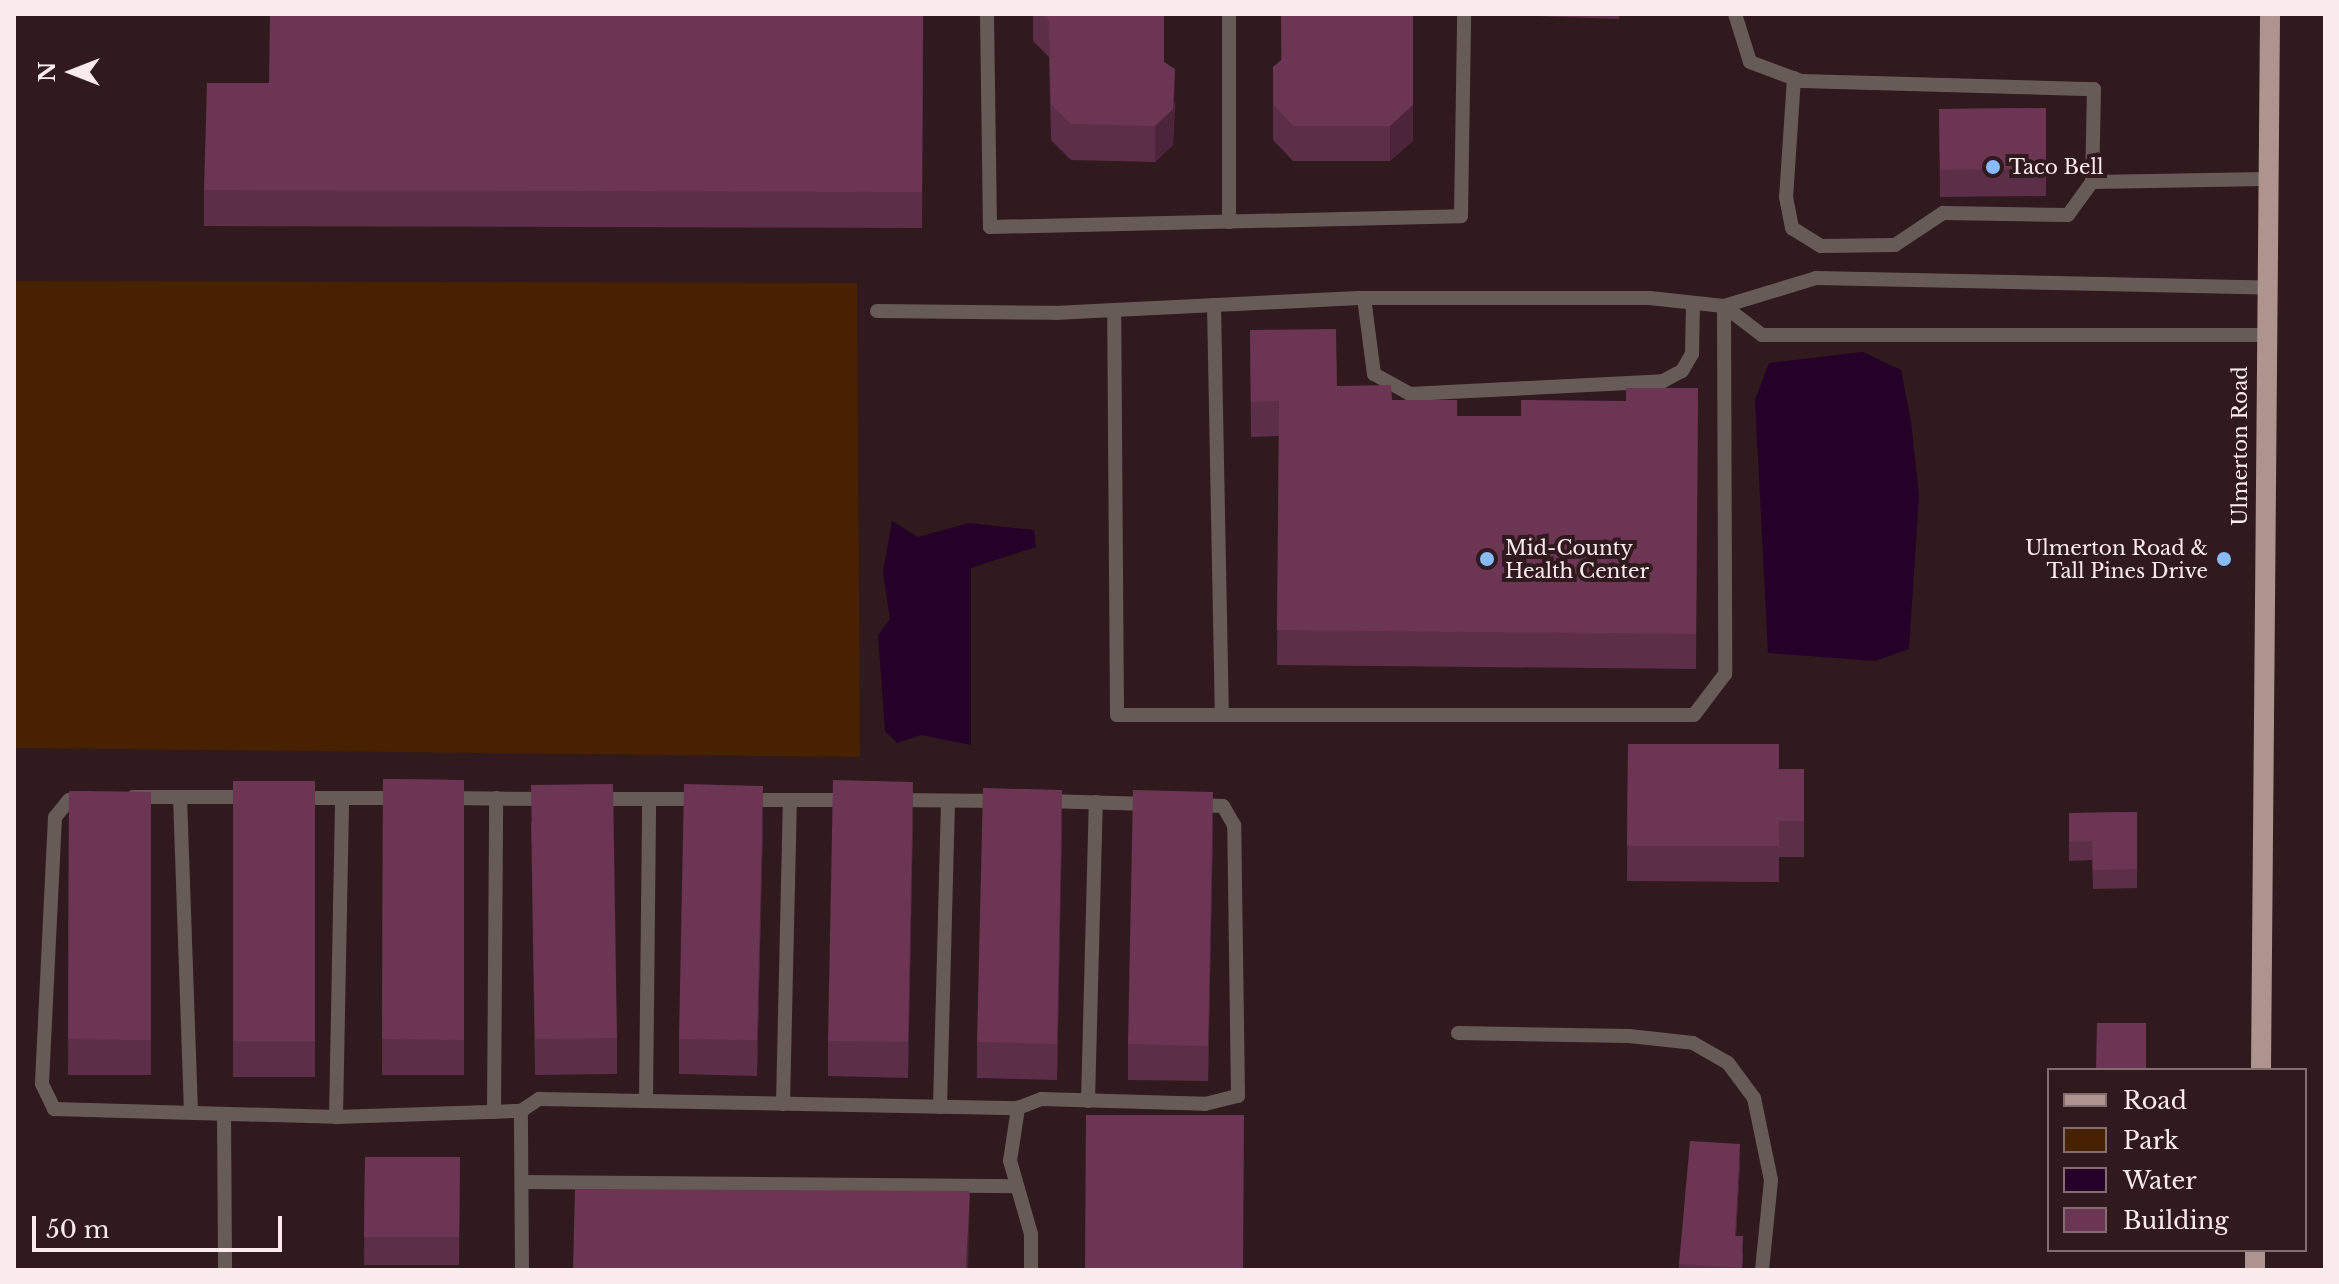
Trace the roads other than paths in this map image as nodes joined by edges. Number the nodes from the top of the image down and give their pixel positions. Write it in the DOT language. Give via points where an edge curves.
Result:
graph roads {
  1 [pos="987,14"];
  2 [pos="1229,14"];
  3 [pos="1464,14"];
  4 [pos="1735,14"];
  5 [pos="2270,14"];
  6 [pos="1794,78"];
  7 [pos="2266,179"];
  8 [pos="2092,182"];
  9 [pos="1229,222"];
  10 [pos="2264,287"];
  11 [pos="1364,298"];
  12 [pos="1693,303"];
  13 [pos="1214,305"];
  14 [pos="1724,306"];
  15 [pos="1114,310"];
  16 [pos="877,311"];
  17 [pos="2264,335"];
  18 [pos="1222,715"];
  19 [pos="180,797"];
  20 [pos="342,798"];
  21 [pos="496,798"];
  22 [pos="649,799"];
  23 [pos="790,800"];
  24 [pos="948,801"];
  25 [pos="1096,802"];
  26 [pos="1458,1033"];
  27 [pos="2261,1068"];
  28 [pos="646,1101"];
  29 [pos="1088,1101"];
  30 [pos="783,1104"];
  31 [pos="940,1107"];
  32 [pos="1018,1108"];
  33 [pos="521,1111"];
  34 [pos="191,1112"];
  35 [pos="494,1112"];
  36 [pos="224,1114"];
  37 [pos="336,1117"];
  38 [pos="523,1182"];
  39 [pos="1017,1186"];
  40 [pos="225,1270"];
  41 [pos="522,1270"];
  42 [pos="1031,1270"];
  43 [pos="1762,1270"];
  1 -- 9 [label="lane" via="990,227"];
  2 -- 9 [label="lane"];
  3 -- 9 [label="lane" via="1461,216"];
  4 -- 6 [label="lane" via="1750,62"];
  5 -- 7 [label="main road, Ulmerton Road"];
  6 -- 8 [label="lane" via="2094,89"];
  6 -- 8 [label="lane" via="1786,197 1792,228 1821,246 1895,245 1943,213 2068,215"];
  7 -- 8 [label="lane"];
  7 -- 10 [label="main road, Ulmerton Road"];
  10 -- 14 [label="lane" via="1816,278"];
  10 -- 17 [label="main road, Ulmerton Road"];
  11 -- 12 [label="lane"];
  11 -- 12 [label="lane" via="1374,374 1410,394 1663,381 1682,371 1692,354"];
  11 -- 13 [label="lane"];
  12 -- 14 [label="lane"];
  13 -- 15 [label="lane"];
  13 -- 18 [label="lane"];
  14 -- 17 [label="lane" via="1762,335"];
  14 -- 18 [label="lane" via="1725,674 1694,715"];
  15 -- 16 [label="lane"];
  15 -- 18 [label="lane" via="1117,715"];
  17 -- 27 [label="main road, Ulmerton Road"];
  19 -- 20 [label="lane"];
  19 -- 34 [label="lane"];
  19 -- 34 [label="lane" via="69,800 55,817 42,1084 54,1109"];
  20 -- 21 [label="lane"];
  20 -- 37 [label="lane"];
  21 -- 22 [label="lane"];
  21 -- 35 [label="lane"];
  22 -- 23 [label="lane"];
  22 -- 28 [label="lane"];
  23 -- 24 [label="lane"];
  23 -- 30 [label="lane"];
  24 -- 25 [label="lane"];
  24 -- 31 [label="lane"];
  25 -- 29 [label="lane"];
  25 -- 29 [label="lane" via="1223,806 1234,825 1238,1096 1205,1104"];
  26 -- 43 [label="lane" via="1693,1043 1728,1063 1754,1098 1771,1180"];
  28 -- 30 [label="lane"];
  28 -- 33 [label="lane" via="539,1099"];
  29 -- 32 [label="lane" via="1041,1099"];
  30 -- 31 [label="lane"];
  31 -- 32 [label="lane"];
  32 -- 39 [label="lane" via="1010,1161"];
  33 -- 35 [label="lane"];
  33 -- 38 [label="lane"];
  34 -- 36 [label="lane"];
  35 -- 37 [label="lane"];
  36 -- 37 [label="lane"];
  36 -- 40 [label="lane"];
  38 -- 39 [label="lane"];
  38 -- 41 [label="lane"];
  39 -- 42 [label="lane" via="1031,1234"];
}
